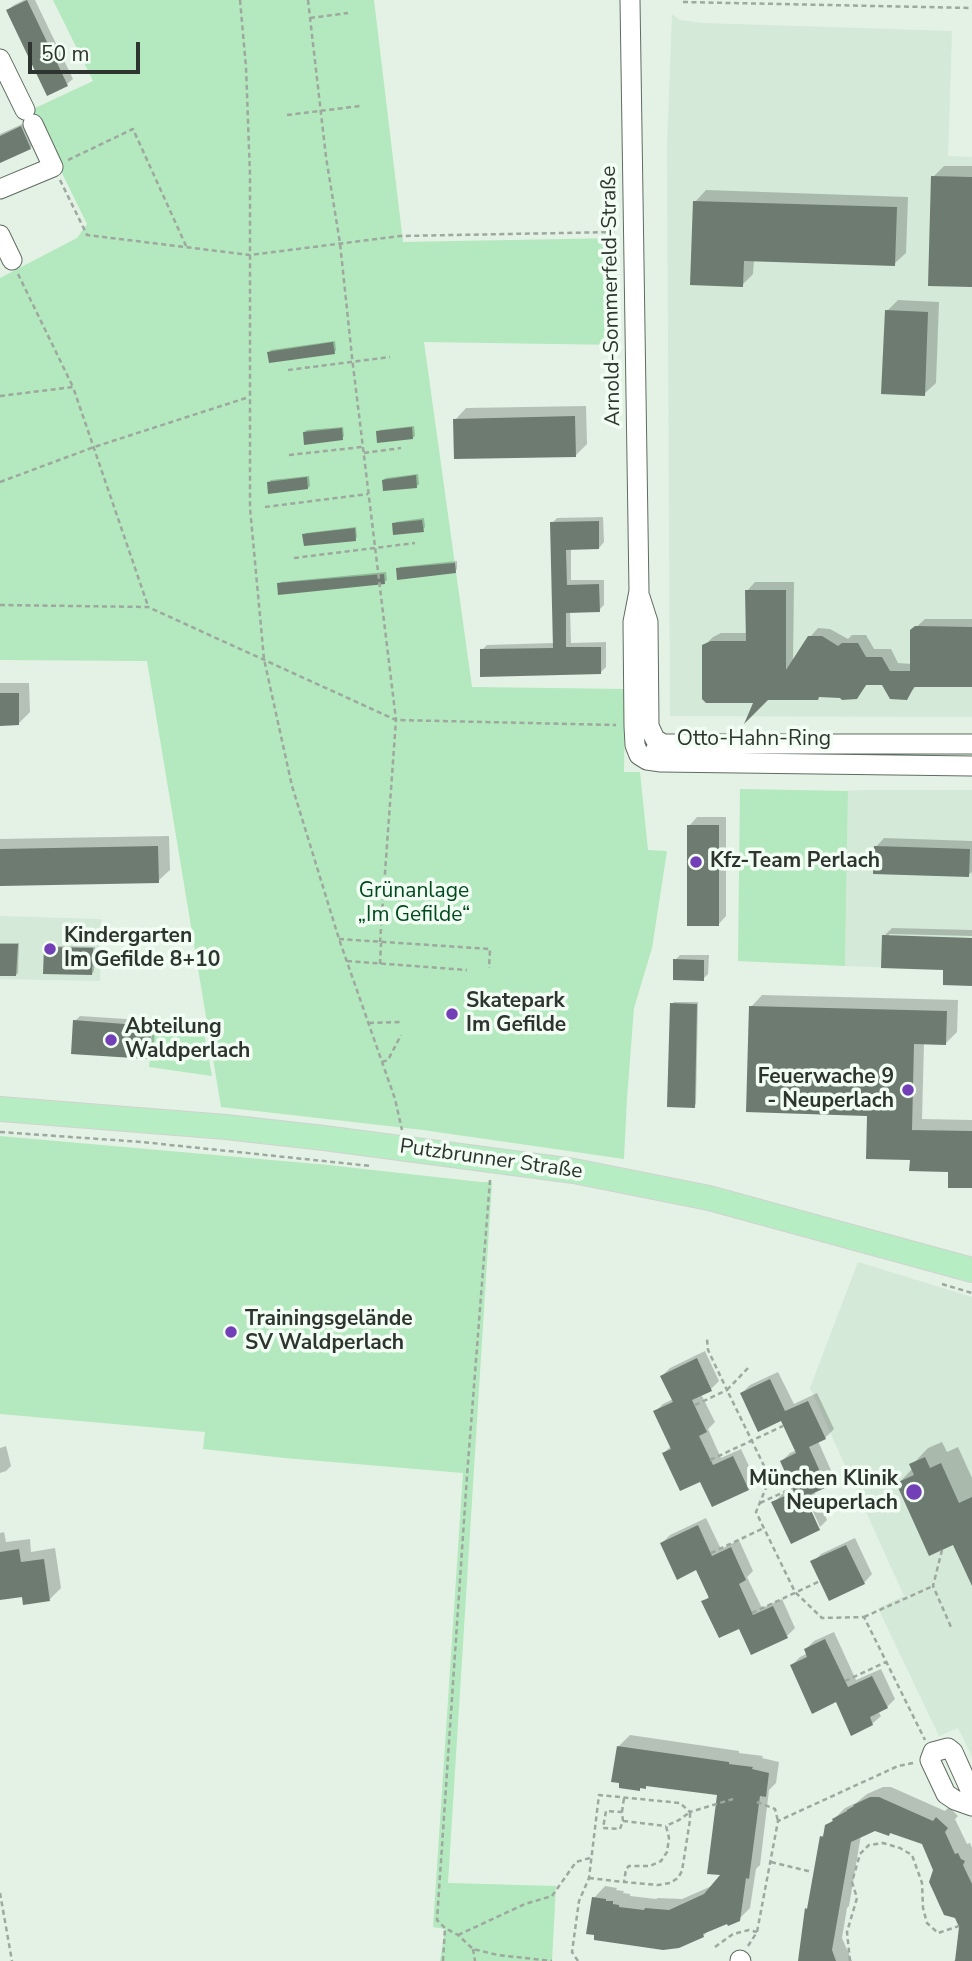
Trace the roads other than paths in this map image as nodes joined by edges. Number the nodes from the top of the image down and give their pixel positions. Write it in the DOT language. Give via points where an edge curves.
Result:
graph roads {
  1 [pos="630,0"];
  2 [pos="0,59"];
  3 [pos="0,189"];
  4 [pos="0,235"];
  5 [pos="12,260"];
  6 [pos="639,592"];
  7 [pos="972,744"];
  8 [pos="662,753"];
  9 [pos="972,765"];
  10 [pos="0,1109"];
  11 [pos="972,1270"];
  12 [pos="972,1794"];
  13 [pos="972,1806"];
  1 -- 6 [label="street, Arnold-Sommerfeld-Straße"];
  2 -- 3 [label="street" via="54,167"];
  4 -- 5 [label="street"];
  6 -- 8 [label="street, Arnold-Sommerfeld-Straße" via="648,622 649,726"];
  6 -- 8 [label="street, Arnold-Sommerfeld-Straße" via="633,622 635,745 647,761"];
  7 -- 8 [label="street, Otto-Hahn-Ring"];
  8 -- 9 [label="street, Otto-Hahn-Ring"];
  10 -- 11 [label="main road, Putzbrunner Straße" via="226,1127 574,1171 709,1198"];
  12 -- 13 [label="street" via="953,1752 948,1748 932,1756 946,1794"];
}
